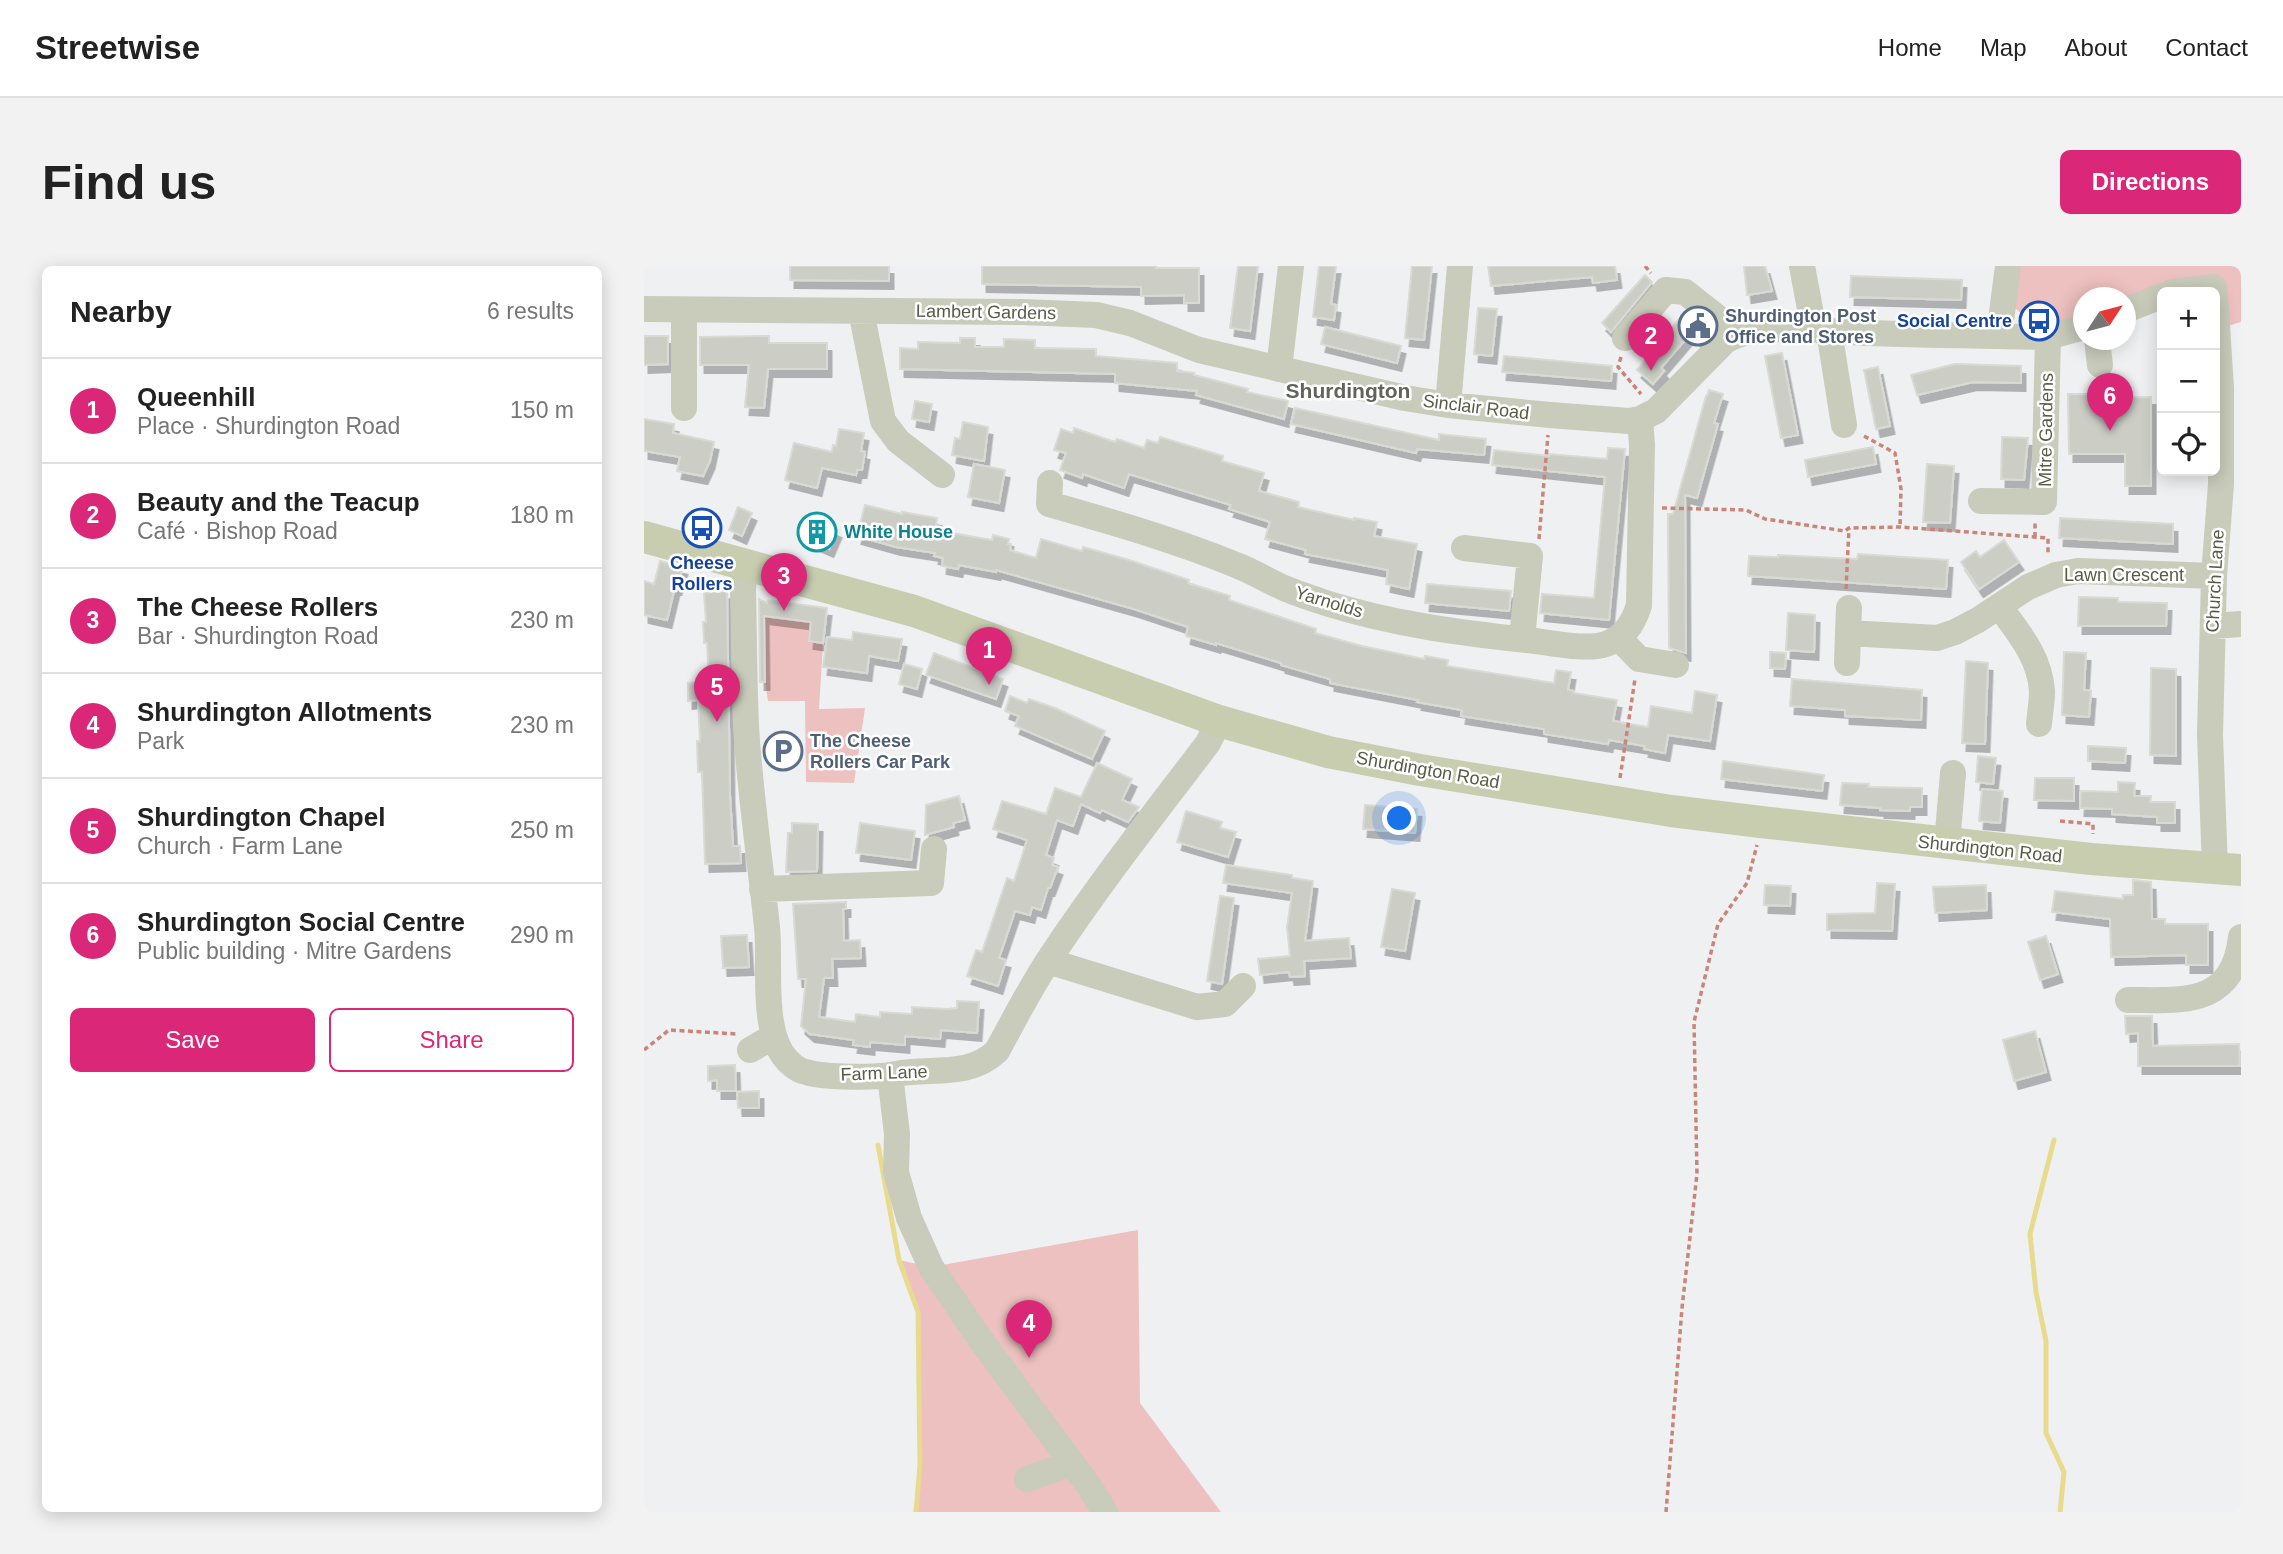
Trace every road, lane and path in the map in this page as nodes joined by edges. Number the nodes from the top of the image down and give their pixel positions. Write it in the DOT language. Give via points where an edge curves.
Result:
graph roads {
  1 [pos="1291,266"];
  2 [pos="1460,266"];
  3 [pos="1802,266"];
  4 [pos="2008,266"];
  5 [pos="2214,285"];
  6 [pos="2157,298"];
  7 [pos="2136,306"];
  8 [pos="644,309"];
  9 [pos="684,310"];
  10 [pos="861,311"];
  11 [pos="2230,326"];
  12 [pos="1821,330"];
  13 [pos="2073,330"];
  14 [pos="1734,335"];
  15 [pos="1999,336"];
  16 [pos="2048,337"];
  17 [pos="1625,338"];
  18 [pos="1279,369"];
  19 [pos="1448,405"];
  20 [pos="684,408"];
  21 [pos="1655,410"];
  22 [pos="1550,415"];
  23 [pos="1844,425"];
  24 [pos="942,475"];
  25 [pos="1981,500"];
  26 [pos="1049,505"];
  27 [pos="1641,507"];
  28 [pos="2230,525"];
  29 [pos="1900,527"];
  30 [pos="1849,528"];
  31 [pos="644,537"];
  32 [pos="1464,548"];
  33 [pos="1530,556"];
  34 [pos="746,565"];
  35 [pos="2056,575"];
  36 [pos="2214,576"];
  37 [pos="1999,606"];
  38 [pos="1848,620"];
  39 [pos="2241,624"];
  40 [pos="2213,626"];
  41 [pos="1619,638"];
  42 [pos="1522,639"];
  43 [pos="1639,659"];
  44 [pos="1847,663"];
  45 [pos="1676,665"];
  46 [pos="1219,721"];
  47 [pos="2039,724"];
  48 [pos="1953,773"];
  49 [pos="1616,802"];
  50 [pos="1947,844"];
  51 [pos="934,849"];
  52 [pos="1753,866"];
  53 [pos="2228,869"];
  54 [pos="762,889"];
  55 [pos="2241,937"];
  56 [pos="1048,961"];
  57 [pos="1243,986"];
  58 [pos="2128,1000"];
  59 [pos="774,1036"];
  60 [pos="743,1042"];
  61 [pos="644,1049"];
  62 [pos="890,1075"];
  63 [pos="1072,1463"];
  64 [pos="1027,1479"];
  65 [pos="1105,1512"];
  66 [pos="1666,1512"];
  1 -- 18 [label="street"];
  2 -- 19 [label="street"];
  3 -- 12 [label="street"];
  4 -- 15 [label="street"];
  5 -- 11 [label="street, Church Lane"];
  6 -- 7 [label="street"];
  8 -- 9 [label="street, Lambert Gardens"];
  9 -- 10 [label="street, Lambert Gardens"];
  9 -- 20 [label="street"];
  10 -- 18 [label="street, Lambert Gardens" via="1096,315 1199,350"];
  10 -- 24 [label="street" via="883,421 898,441"];
  11 -- 28 [label="street, Church Lane" via="2221,484"];
  12 -- 14 [label="street"];
  12 -- 15 [label="street"];
  12 -- 23 [label="street"];
  13 -- 16 [label="street"];
  14 -- 17 [label="street" via="1685,292 1666,290"];
  14 -- 21 [label="street"];
  15 -- 16 [label="street"];
  16 -- 25 [label="street, Mitre Gardens" via="2044,502"];
  17 -- 21 [label="path" via="1618,368"];
  18 -- 19 [label="street, Sinclair Road"];
  19 -- 22 [label="street, Sinclair Road"];
  21 -- 22 [label="street, Sinclair Road" via="1629,421"];
  21 -- 27 [label="street" via="1642,445"];
  22 -- 33 [label="path" via="1539,542"];
  23 -- 29 [label="path" via="1895,453 1901,489"];
  26 -- 42 [label="street, Yarnolds" via="1137,529 1331,605 1399,622"];
  27 -- 30 [label="path" via="1746,510 1765,519"];
  27 -- 41 [label="street" via="1639,605 1632,624"];
  28 -- 36 [label="street, Church Lane"];
  29 -- 30 [label="path"];
  29 -- 35 [label="path" via="2048,538 2048,557"];
  30 -- 38 [label="path"];
  31 -- 34 [label="main road, Shurdington Road"];
  32 -- 33 [label="street"];
  33 -- 42 [label="street"];
  34 -- 46 [label="main road, Shurdington Road" via="914,611"];
  34 -- 54 [label="street, Farm Lane" via="743,600"];
  35 -- 36 [label="street, Lawn Crescent" via="2078,571"];
  35 -- 37 [label="street, Lawn Crescent"];
  36 -- 40 [label="street, Church Lane"];
  37 -- 38 [label="street, Lawn Crescent" via="1937,638"];
  37 -- 47 [label="street" via="2037,666 2042,692"];
  38 -- 44 [label="street"];
  39 -- 40 [label="street"];
  40 -- 53 [label="street, Church Lane" via="2210,735"];
  41 -- 42 [label="street, Yarnolds" via="1596,647"];
  41 -- 43 [label="street"];
  43 -- 45 [label="street"];
  43 -- 49 [label="path"];
  46 -- 49 [label="main road, Shurdington Road" via="1328,752 1420,771"];
  46 -- 56 [label="street, Farm Lane" via="1208,743"];
  48 -- 50 [label="street"];
  49 -- 50 [label="main road, Shurdington Road"];
  50 -- 53 [label="main road, Shurdington Road"];
  51 -- 54 [label="street" via="931,883"];
  52 -- 66 [label="path" via="1747,883 1718,924 1694,1022 1697,1174"];
  54 -- 59 [label="street, Farm Lane"];
  55 -- 58 [label="street" via="2232,970 2209,992 2179,1000"];
  56 -- 57 [label="street" via="1197,1007 1226,1004"];
  56 -- 62 [label="street, Farm Lane" via="990,1058 964,1069"];
  59 -- 60 [label="street"];
  59 -- 62 [label="street, Farm Lane" via="788,1061 806,1072"];
  60 -- 61 [label="path" via="669,1030"];
  62 -- 63 [label="street" via="896,1172 909,1218 931,1268"];
  63 -- 64 [label="street"];
  63 -- 65 [label="street"];
}
